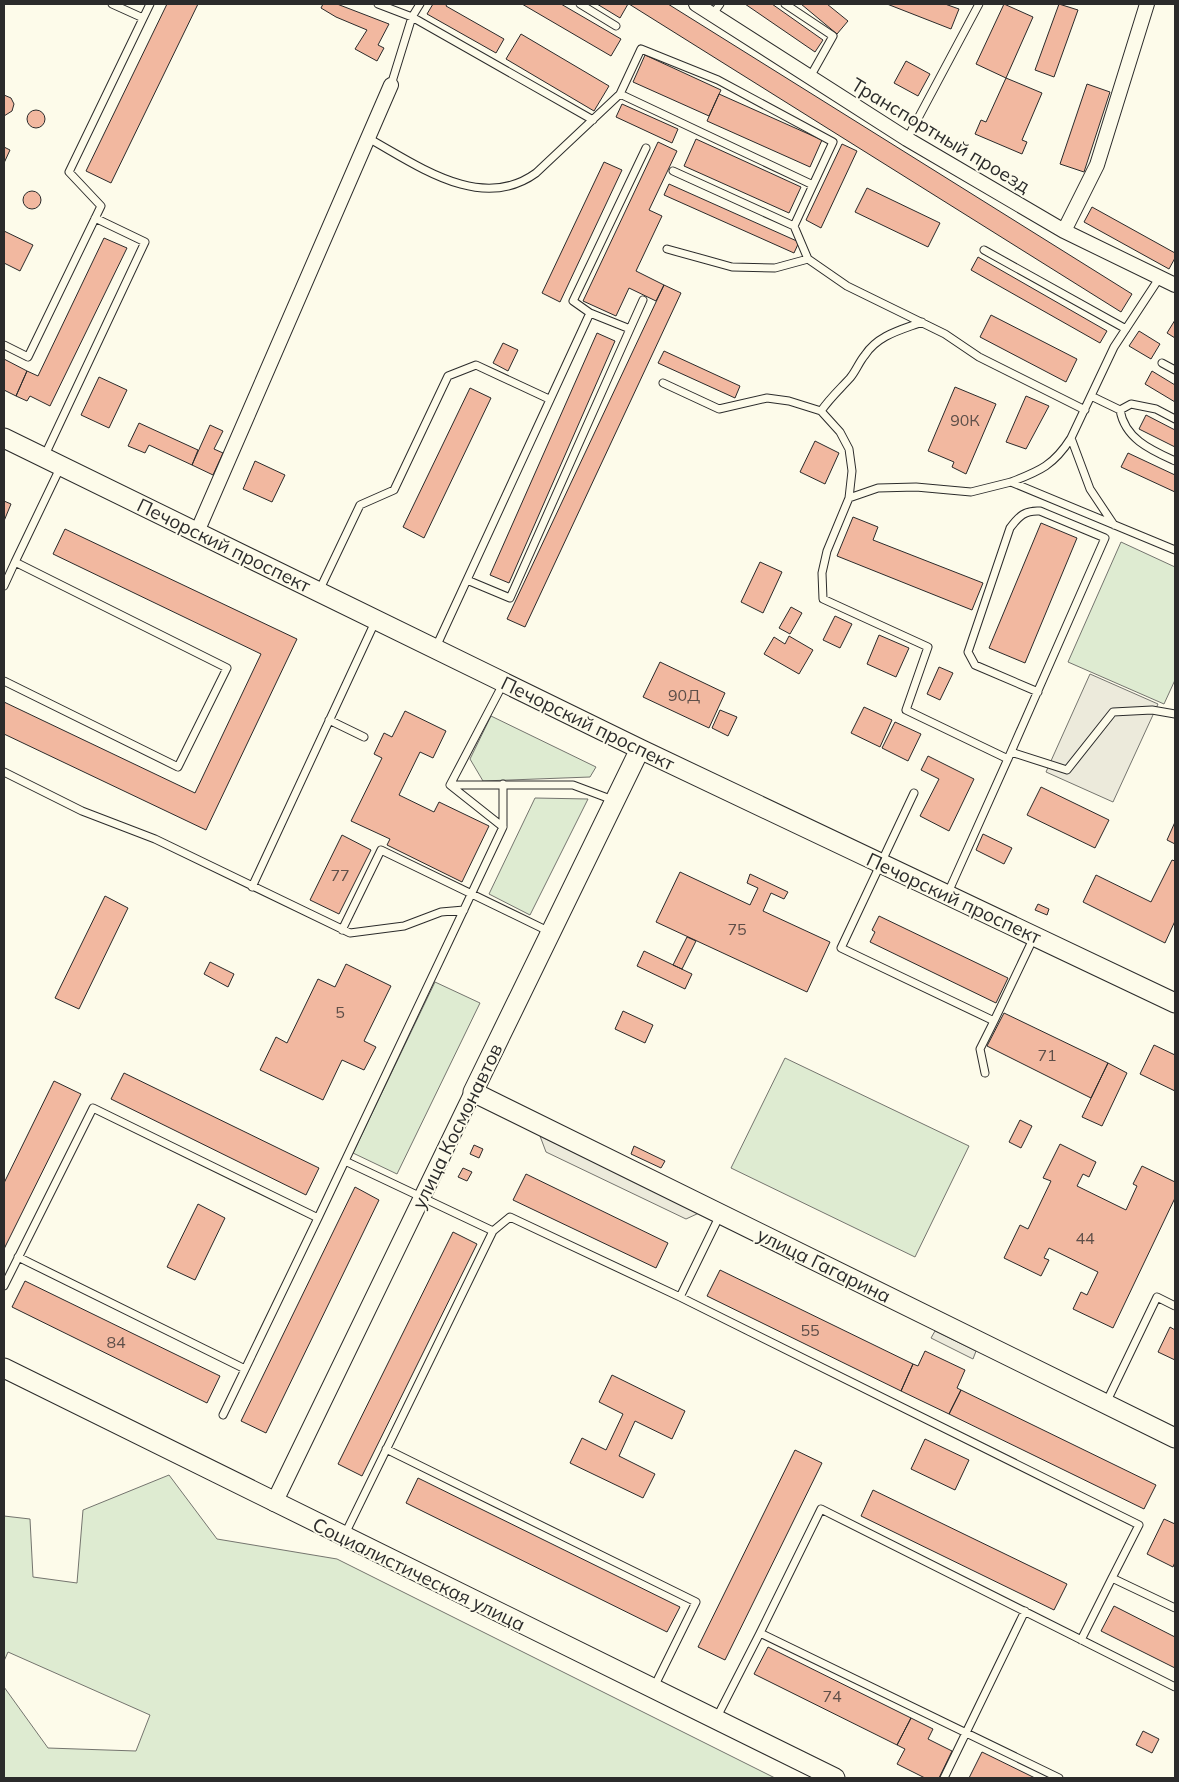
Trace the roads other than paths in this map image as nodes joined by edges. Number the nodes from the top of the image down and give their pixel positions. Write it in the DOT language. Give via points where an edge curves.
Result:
graph roads {
  1 [pos="112,4"];
  2 [pos="150,4"];
  3 [pos="378,4"];
  4 [pos="420,4"];
  5 [pos="580,4"];
  6 [pos="696,4"];
  7 [pos="785,4"];
  8 [pos="978,4"];
  9 [pos="1148,4"];
  10 [pos="717,9"];
  11 [pos="412,17"];
  12 [pos="143,18"];
  13 [pos="616,26"];
  14 [pos="810,77"];
  15 [pos="391,85"];
  16 [pos="620,94"];
  17 [pos="593,120"];
  18 [pos="368,138"];
  19 [pos="907,139"];
  20 [pos="646,148"];
  21 [pos="673,171"];
  22 [pos="813,185"];
  23 [pos="95,218"];
  24 [pos="794,226"];
  25 [pos="1064,231"];
  26 [pos="668,249"];
  27 [pos="984,250"];
  28 [pos="808,259"];
  29 [pos="1160,277"];
  30 [pos="1175,284"];
  31 [pos="643,300"];
  32 [pos="590,313"];
  33 [pos="922,322"];
  34 [pos="630,329"];
  35 [pos="1126,330"];
  36 [pos="4,345"];
  37 [pos="1162,363"];
  38 [pos="1175,370"];
  39 [pos="663,383"];
  40 [pos="1091,396"];
  41 [pos="550,399"];
  42 [pos="822,410"];
  43 [pos="1085,410"];
  44 [pos="1120,410"];
  45 [pos="1175,419"];
  46 [pos="4,438"];
  47 [pos="1071,438"];
  48 [pos="53,462"];
  49 [pos="1175,462"];
  50 [pos="1011,482"];
  51 [pos="849,498"];
  52 [pos="1114,525"];
  53 [pos="197,532"];
  54 [pos="1175,550"];
  55 [pos="15,562"];
  56 [pos="467,580"];
  57 [pos="4,586"];
  58 [pos="319,591"];
  59 [pos="376,619"];
  60 [pos="436,648"];
  61 [pos="4,681"];
  62 [pos="504,682"];
  63 [pos="1038,692"];
  64 [pos="1175,714"];
  65 [pos="329,720"];
  66 [pos="364,737"];
  67 [pos="640,749"];
  68 [pos="1010,755"];
  69 [pos="4,772"];
  70 [pos="504,784"];
  71 [pos="450,785"];
  72 [pos="914,793"];
  73 [pos="614,801"];
  74 [pos="503,827"];
  75 [pos="881,864"];
  76 [pos="252,887"];
  77 [pos="471,894"];
  78 [pos="947,895"];
  79 [pos="464,910"];
  80 [pos="342,930"];
  81 [pos="550,932"];
  82 [pos="1034,936"];
  83 [pos="1173,999"];
  84 [pos="994,1021"];
  85 [pos="985,1073"];
  86 [pos="473,1092"];
  87 [pos="345,1160"];
  88 [pos="422,1197"];
  89 [pos="720,1215"];
  90 [pos="318,1218"];
  91 [pos="493,1231"];
  92 [pos="18,1257"];
  93 [pos="4,1286"];
  94 [pos="680,1298"];
  95 [pos="1175,1306"];
  96 [pos="4,1368"];
  97 [pos="245,1369"];
  98 [pos="1105,1404"];
  99 [pos="223,1415"];
  100 [pos="1175,1438"];
  101 [pos="386,1449"];
  102 [pos="274,1503"];
  103 [pos="344,1537"];
  104 [pos="1112,1578"];
  105 [pos="1175,1608"];
  106 [pos="1025,1611"];
  107 [pos="760,1633"];
  108 [pos="1081,1640"];
  109 [pos="1175,1687"];
  110 [pos="653,1688"];
  111 [pos="716,1720"];
  112 [pos="966,1733"];
  113 [pos="835,1778"];
  114 [pos="944,1778"];
  115 [pos="1059,1778"];
  1 -- 12 [label="lane"];
  2 -- 12 [label="lane"];
  3 -- 11 [label="lane"];
  4 -- 11 [label="lane"];
  5 -- 13 [label="lane"];
  6 -- 10 [label="street, Транспортный проезд"];
  7 -- 14 [label="lane" via="833,36"];
  8 -- 19 [label="lane"];
  9 -- 25 [label="street" via="1097,165"];
  10 -- 14 [label="street, Транспортный проезд"];
  11 -- 15 [label="lane"];
  11 -- 17 [label="lane"];
  12 -- 23 [label="lane" via="69,172 101,206"];
  14 -- 19 [label="street, Транспортный проезд"];
  15 -- 18 [label="street"];
  16 -- 17 [label="lane"];
  16 -- 22 [label="lane"];
  16 -- 22 [label="lane" via="641,49 718,80 833,142"];
  17 -- 18 [label="lane" via="522,184 498,187 462,187 435,176"];
  18 -- 53 [label="street"];
  19 -- 25 [label="street, Транспортный проезд"];
  20 -- 32 [label="lane" via="572,301"];
  21 -- 24 [label="lane"];
  22 -- 24 [label="lane"];
  23 -- 36 [label="lane" via="28,356"];
  23 -- 48 [label="lane" via="145,242"];
  24 -- 28 [label="lane"];
  25 -- 29 [label="street, Транспортный проезд"];
  26 -- 28 [label="lane" via="732,268 775,268"];
  27 -- 35 [label="lane"];
  28 -- 33 [label="lane" via="847,286"];
  29 -- 30 [label="street, Транспортный проезд"];
  29 -- 35 [label="lane"];
  31 -- 34 [label="lane"];
  32 -- 34 [label="lane"];
  32 -- 41 [label="lane"];
  33 -- 42 [label="lane" via="889,334 875,343"];
  33 -- 43 [label="lane" via="979,357"];
  34 -- 56 [label="lane" via="510,598"];
  35 -- 40 [label="lane" via="1114,347"];
  37 -- 38 [label="lane"];
  39 -- 42 [label="lane" via="718,409 767,398"];
  40 -- 43 [label="lane"];
  40 -- 44 [label="lane"];
  41 -- 56 [label="lane"];
  41 -- 58 [label="lane" via="476,365 448,376 394,490 360,505"];
  42 -- 51 [label="lane" via="849,449 852,472"];
  43 -- 47 [label="lane"];
  44 -- 45 [label="lane" via="1131,404 1156,409"];
  44 -- 49 [label="lane" via="1122,421 1140,445"];
  46 -- 48 [label="main road, Печорский проспект"];
  47 -- 50 [label="lane" via="1060,457 1043,469"];
  47 -- 52 [label="lane" via="1090,489"];
  48 -- 53 [label="main road, Печорский проспект"];
  48 -- 55 [label="lane"];
  50 -- 51 [label="lane" via="971,492 916,487 878,488"];
  50 -- 52 [label="lane"];
  51 -- 68 [label="lane" via="827,551 822,573 823,599 928,647 906,710"];
  52 -- 54 [label="lane"];
  53 -- 58 [label="main road, Печорский проспект"];
  55 -- 57 [label="lane"];
  55 -- 61 [label="lane" via="226,668 178,767"];
  56 -- 60 [label="lane"];
  58 -- 59 [label="main road, Печорский проспект"];
  59 -- 60 [label="main road, Печорский проспект"];
  59 -- 65 [label="lane"];
  60 -- 62 [label="main road, Печорский проспект"];
  62 -- 67 [label="main road, Печорский проспект"];
  62 -- 71 [label="lane"];
  63 -- 63 [label="lane" via="1105,538 1040,511 1030,511 1019,515 1010,528 968,652 975,665"];
  63 -- 68 [label="lane"];
  64 -- 68 [label="lane" via="1152,710 1113,712 1067,770"];
  65 -- 66 [label="lane"];
  65 -- 76 [label="lane"];
  67 -- 73 [label="main road, улица Космонавтов"];
  67 -- 75 [label="main road, Печорский проспект"];
  68 -- 78 [label="lane"];
  69 -- 76 [label="lane" via="82,811 156,839"];
  70 -- 71 [label="lane"];
  70 -- 73 [label="lane" via="574,785"];
  70 -- 74 [label="lane"];
  71 -- 74 [label="lane"];
  72 -- 75 [label="lane"];
  73 -- 81 [label="main road, улица Космонавтов"];
  74 -- 77 [label="lane"];
  75 -- 78 [label="main road, Печорский проспект"];
  75 -- 84 [label="lane" via="841,948"];
  76 -- 80 [label="lane"];
  77 -- 79 [label="lane"];
  77 -- 80 [label="lane" via="381,850"];
  77 -- 81 [label="lane"];
  78 -- 82 [label="main road, Печорский проспект"];
  79 -- 80 [label="lane" via="442,912 404,926 350,933"];
  79 -- 87 [label="lane"];
  81 -- 86 [label="main road, улица Космонавтов"];
  82 -- 83 [label="main road, Печорский проспект"];
  82 -- 84 [label="lane"];
  84 -- 85 [label="lane" via="980,1049"];
  86 -- 88 [label="street, улица Космонавтов"];
  86 -- 89 [label="main road, улица Гагарина"];
  87 -- 88 [label="lane"];
  87 -- 90 [label="lane"];
  88 -- 91 [label="lane"];
  88 -- 102 [label="street, улица Космонавтов"];
  89 -- 94 [label="lane"];
  89 -- 98 [label="main road, улица Гагарина"];
  90 -- 92 [label="lane" via="93,1108"];
  90 -- 97 [label="lane"];
  91 -- 94 [label="lane" via="510,1217"];
  91 -- 101 [label="lane"];
  92 -- 93 [label="lane"];
  92 -- 97 [label="lane"];
  94 -- 104 [label="lane" via="1139,1525"];
  95 -- 98 [label="lane" via="1157,1297"];
  96 -- 102 [label="main road, Социалистическая улица"];
  97 -- 99 [label="lane"];
  98 -- 100 [label="main road, улица Гагарина"];
  101 -- 103 [label="lane"];
  101 -- 110 [label="lane" via="696,1602"];
  102 -- 103 [label="main road, Социалистическая улица"];
  103 -- 110 [label="main road, Социалистическая улица"];
  104 -- 105 [label="lane"];
  104 -- 108 [label="lane"];
  106 -- 107 [label="lane" via="821,1509"];
  106 -- 108 [label="lane"];
  106 -- 112 [label="lane"];
  107 -- 111 [label="lane"];
  107 -- 112 [label="lane"];
  108 -- 109 [label="lane"];
  110 -- 111 [label="main road, Социалистическая улица"];
  111 -- 113 [label="main road, Социалистическая улица"];
  112 -- 114 [label="lane"];
  112 -- 115 [label="lane"];
}
